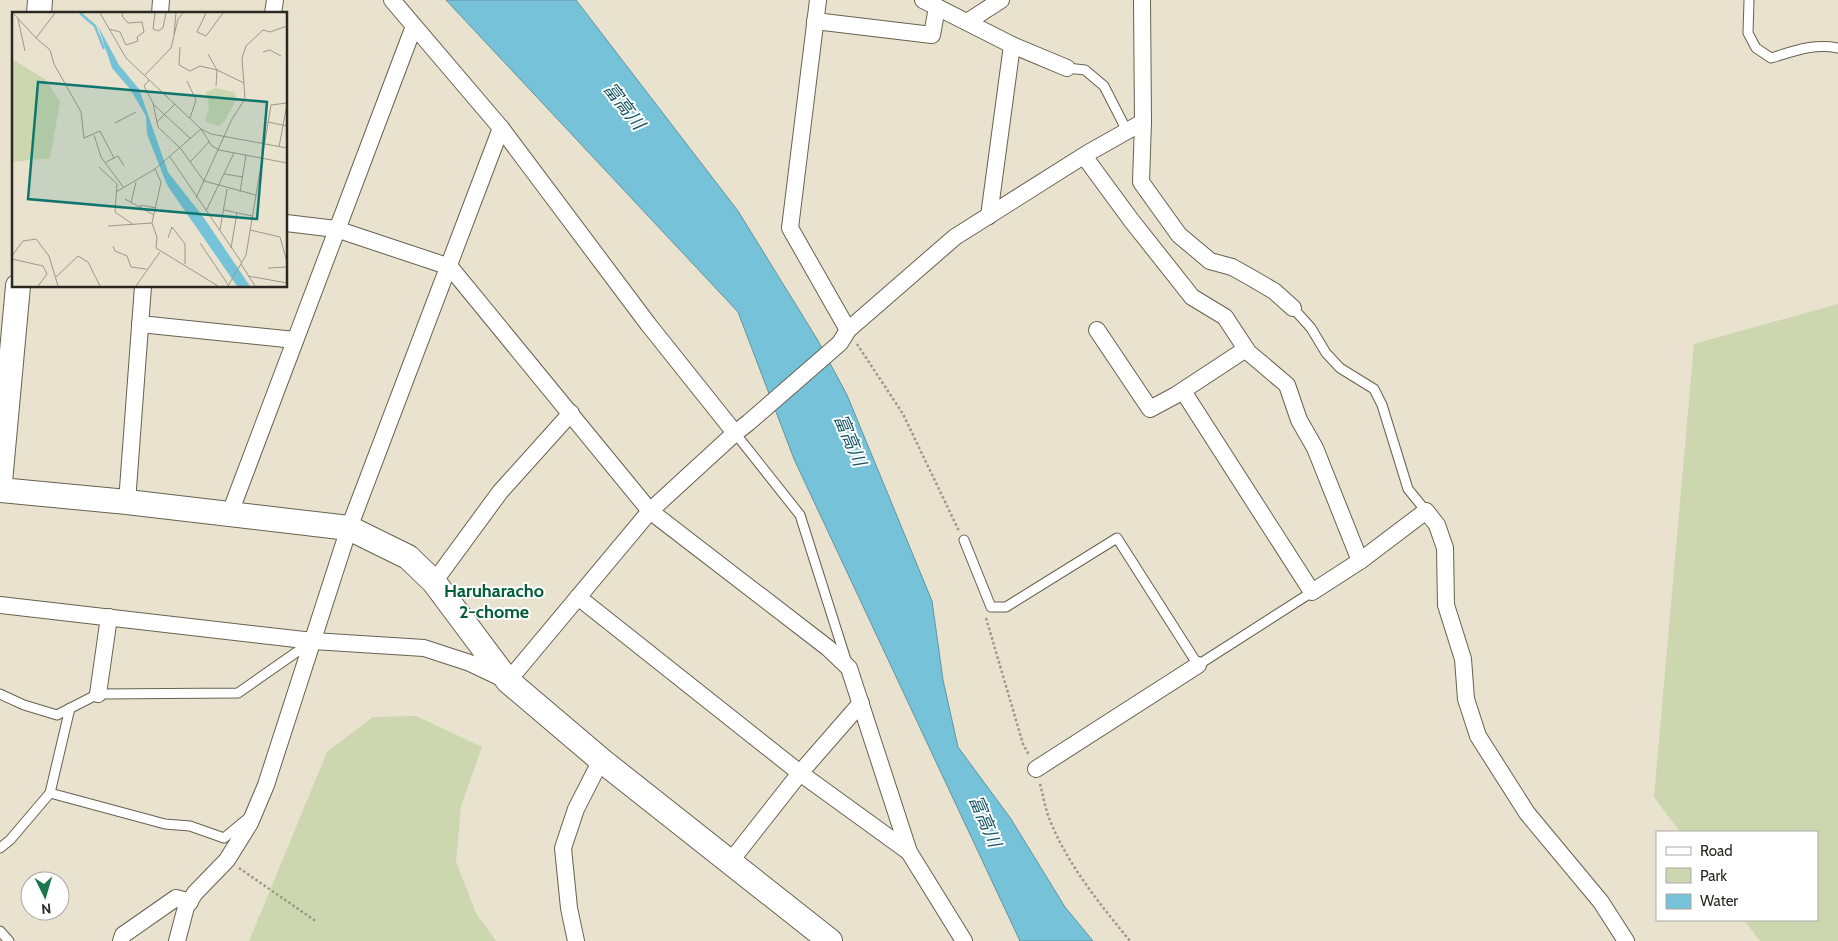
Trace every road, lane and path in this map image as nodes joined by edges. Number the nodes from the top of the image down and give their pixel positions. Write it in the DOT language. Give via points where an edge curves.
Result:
graph roads {
  1 [pos="392,0"];
  2 [pos="818,0"];
  3 [pos="1001,0"];
  4 [pos="1142,0"];
  5 [pos="1749,0"];
  6 [pos="930,4"];
  7 [pos="815,21"];
  8 [pos="967,22"];
  9 [pos="414,26"];
  10 [pos="1012,45"];
  11 [pos="1838,48"];
  12 [pos="1067,68"];
  13 [pos="1143,122"];
  14 [pos="502,128"];
  15 [pos="1127,131"];
  16 [pos="1084,156"];
  17 [pos="989,216"];
  18 [pos="288,223"];
  19 [pos="336,229"];
  20 [pos="450,267"];
  21 [pos="18,288"];
  22 [pos="143,288"];
  23 [pos="1293,308"];
  24 [pos="140,324"];
  25 [pos="1097,330"];
  26 [pos="844,336"];
  27 [pos="295,340"];
  28 [pos="1246,349"];
  29 [pos="1182,391"];
  30 [pos="571,413"];
  31 [pos="742,428"];
  32 [pos="0,482"];
  33 [pos="0,490"];
  34 [pos="127,502"];
  35 [pos="650,511"];
  36 [pos="1426,511"];
  37 [pos="230,513"];
  38 [pos="349,528"];
  39 [pos="964,540"];
  40 [pos="1360,561"];
  41 [pos="434,582"];
  42 [pos="1312,592"];
  43 [pos="578,597"];
  44 [pos="0,604"];
  45 [pos="986,615"];
  46 [pos="109,617"];
  47 [pos="313,641"];
  48 [pos="1198,665"];
  49 [pos="849,668"];
  50 [pos="508,681"];
  51 [pos="0,694"];
  52 [pos="98,694"];
  53 [pos="861,703"];
  54 [pos="70,708"];
  55 [pos="601,760"];
  56 [pos="1036,769"];
  57 [pos="800,773"];
  58 [pos="50,793"];
  59 [pos="254,812"];
  60 [pos="0,848"];
  61 [pos="909,852"];
  62 [pos="227,860"];
  63 [pos="730,862"];
  64 [pos="190,902"];
  65 [pos="318,922"];
  66 [pos="0,931"];
  67 [pos="9,941"];
  68 [pos="121,941"];
  69 [pos="177,941"];
  70 [pos="576,941"];
  71 [pos="830,941"];
  72 [pos="964,941"];
  73 [pos="1130,941"];
  74 [pos="1626,941"];
  1 -- 9 [label="street"];
  2 -- 7 [label="street"];
  3 -- 8 [label="street"];
  4 -- 13 [label="street"];
  5 -- 11 [label="lane" via="1748,33 1756,48 1770,58 1807,47 1824,45"];
  6 -- 7 [label="street" via="932,35"];
  6 -- 8 [label="street"];
  7 -- 26 [label="street" via="790,228"];
  8 -- 10 [label="street"];
  9 -- 14 [label="street"];
  9 -- 19 [label="street"];
  10 -- 12 [label="street"];
  10 -- 17 [label="street"];
  12 -- 15 [label="lane" via="1085,70 1104,86"];
  13 -- 15 [label="street"];
  13 -- 23 [label="street" via="1141,182 1179,235 1210,261 1250,276"];
  14 -- 20 [label="street"];
  14 -- 31 [label="street" via="648,324"];
  15 -- 16 [label="street"];
  16 -- 17 [label="street"];
  16 -- 28 [label="street" via="1192,297 1225,317"];
  17 -- 26 [label="street" via="955,237"];
  18 -- 19 [label="street"];
  19 -- 20 [label="street"];
  19 -- 27 [label="street"];
  20 -- 30 [label="street"];
  20 -- 38 [label="street"];
  21 -- 32 [label="street"];
  22 -- 24 [label="street"];
  23 -- 36 [label="lane" via="1340,368 1374,389 1408,490"];
  24 -- 27 [label="street"];
  24 -- 34 [label="street"];
  25 -- 29 [label="street" via="1150,409"];
  26 -- 31 [label="street"];
  26 -- 39 [label="path" via="903,414"];
  27 -- 37 [label="street"];
  28 -- 29 [label="street"];
  28 -- 40 [label="street" via="1287,385"];
  29 -- 42 [label="street"];
  30 -- 35 [label="street"];
  30 -- 41 [label="street" via="500,492"];
  31 -- 35 [label="street"];
  31 -- 49 [label="lane" via="800,515"];
  33 -- 34 [label="street"];
  34 -- 37 [label="street"];
  35 -- 43 [label="street"];
  35 -- 49 [label="street" via="828,648"];
  36 -- 40 [label="street"];
  36 -- 74 [label="street" via="1437,525 1446,548 1446,605 1463,658 1466,699 1478,736 1527,814 1601,902"];
  37 -- 38 [label="street"];
  38 -- 41 [label="street" via="408,556"];
  38 -- 47 [label="street"];
  39 -- 48 [label="lane" via="992,607 1006,607 1117,538"];
  40 -- 42 [label="street"];
  41 -- 50 [label="street"];
  42 -- 48 [label="lane"];
  43 -- 50 [label="street"];
  43 -- 57 [label="street"];
  44 -- 46 [label="street"];
  45 -- 56 [label="path" via="1023,744"];
  46 -- 47 [label="street"];
  46 -- 52 [label="street"];
  47 -- 50 [label="street" via="424,648"];
  47 -- 52 [label="lane" via="238,693"];
  47 -- 59 [label="street" via="266,785"];
  48 -- 56 [label="street"];
  49 -- 53 [label="street"];
  50 -- 55 [label="street"];
  51 -- 54 [label="lane" via="24,706 57,715"];
  52 -- 54 [label="lane"];
  53 -- 57 [label="street"];
  53 -- 61 [label="street"];
  54 -- 58 [label="lane"];
  55 -- 63 [label="street"];
  55 -- 70 [label="street" via="576,809 563,848"];
  56 -- 73 [label="path" via="1048,817 1070,860"];
  57 -- 61 [label="street"];
  57 -- 63 [label="street"];
  58 -- 59 [label="lane" via="165,824 190,826 224,838"];
  58 -- 60 [label="lane"];
  59 -- 62 [label="street"];
  61 -- 72 [label="street"];
  62 -- 64 [label="street"];
  62 -- 65 [label="path"];
  63 -- 71 [label="street"];
  64 -- 68 [label="street" via="176,898 123,934"];
  64 -- 69 [label="street"];
  66 -- 67 [label="lane"];
}
